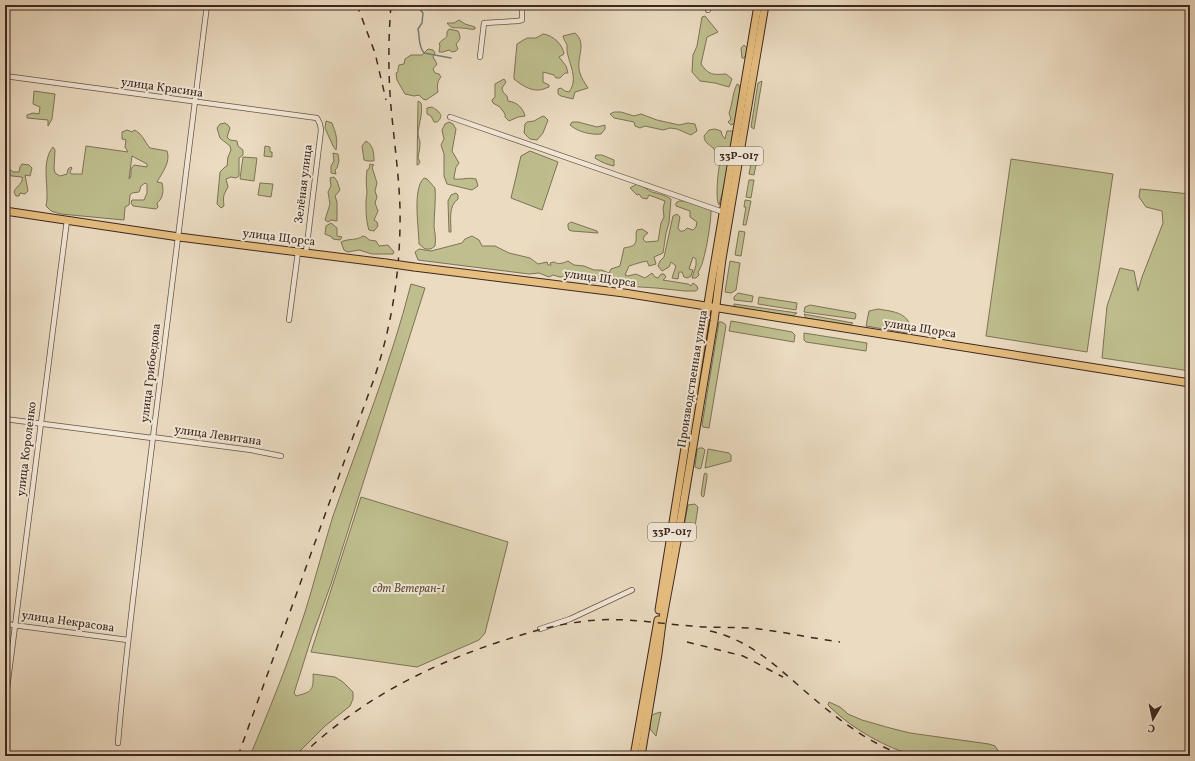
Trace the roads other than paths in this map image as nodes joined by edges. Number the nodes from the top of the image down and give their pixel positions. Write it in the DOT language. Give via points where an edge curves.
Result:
graph roads {
  1 [pos="207,5"];
  2 [pos="522,5"];
  3 [pos="758,5"];
  4 [pos="765,5"];
  5 [pos="480,57"];
  6 [pos="5,76"];
  7 [pos="196,102"];
  8 [pos="450,117"];
  9 [pos="317,118"];
  10 [pos="5,211"];
  11 [pos="723,212"];
  12 [pos="67,220"];
  13 [pos="179,237"];
  14 [pos="298,252"];
  15 [pos="306,252"];
  16 [pos="712,307"];
  17 [pos="289,320"];
  18 [pos="1190,383"];
  19 [pos="5,419"];
  20 [pos="41,424"];
  21 [pos="152,438"];
  22 [pos="281,456"];
  23 [pos="632,590"];
  24 [pos="5,624"];
  25 [pos="15,625"];
  26 [pos="540,629"];
  27 [pos="128,640"];
  28 [pos="5,704"];
  29 [pos="118,743"];
  30 [pos="637,755"];
  1 -- 7 [label="street, улица Грибоедова"];
  2 -- 5 [label="street" via="522,20 484,23"];
  3 -- 11 [label="main road, Производственная улица / 33Р-017"];
  4 -- 16 [label="main road, Производственная улица / 33Р-017"];
  6 -- 7 [label="street, улица Красина"];
  7 -- 9 [label="street, улица Красина"];
  7 -- 13 [label="street, улица Грибоедова"];
  8 -- 11 [label="street"];
  9 -- 15 [label="street, Зелёная улица" via="321,130"];
  10 -- 12 [label="main road, улица Щорса"];
  11 -- 16 [label="main road, Производственная улица / 33Р-017"];
  12 -- 13 [label="main road, улица Щорса"];
  12 -- 20 [label="street, улица Короленко"];
  13 -- 14 [label="main road, улица Щорса"];
  13 -- 21 [label="street, улица Грибоедова"];
  14 -- 15 [label="main road, улица Щорса"];
  14 -- 17 [label="street"];
  15 -- 16 [label="main road, улица Щорса, bridge" via="624,293"];
  16 -- 18 [label="main road, улица Щорса"];
  16 -- 30 [label="main road, Производственная улица / 33Р-017"];
  19 -- 20 [label="street, улица Левитана"];
  20 -- 21 [label="street, улица Левитана"];
  20 -- 25 [label="street, улица Короленко"];
  21 -- 22 [label="street, улица Левитана"];
  21 -- 27 [label="street, улица Грибоедова"];
  23 -- 26 [label="street" via="570,619"];
  24 -- 25 [label="street, улица Некрасова"];
  25 -- 27 [label="street, улица Некрасова"];
  25 -- 28 [label="street, улица Короленко"];
  27 -- 29 [label="street, улица Грибоедова"];
}
